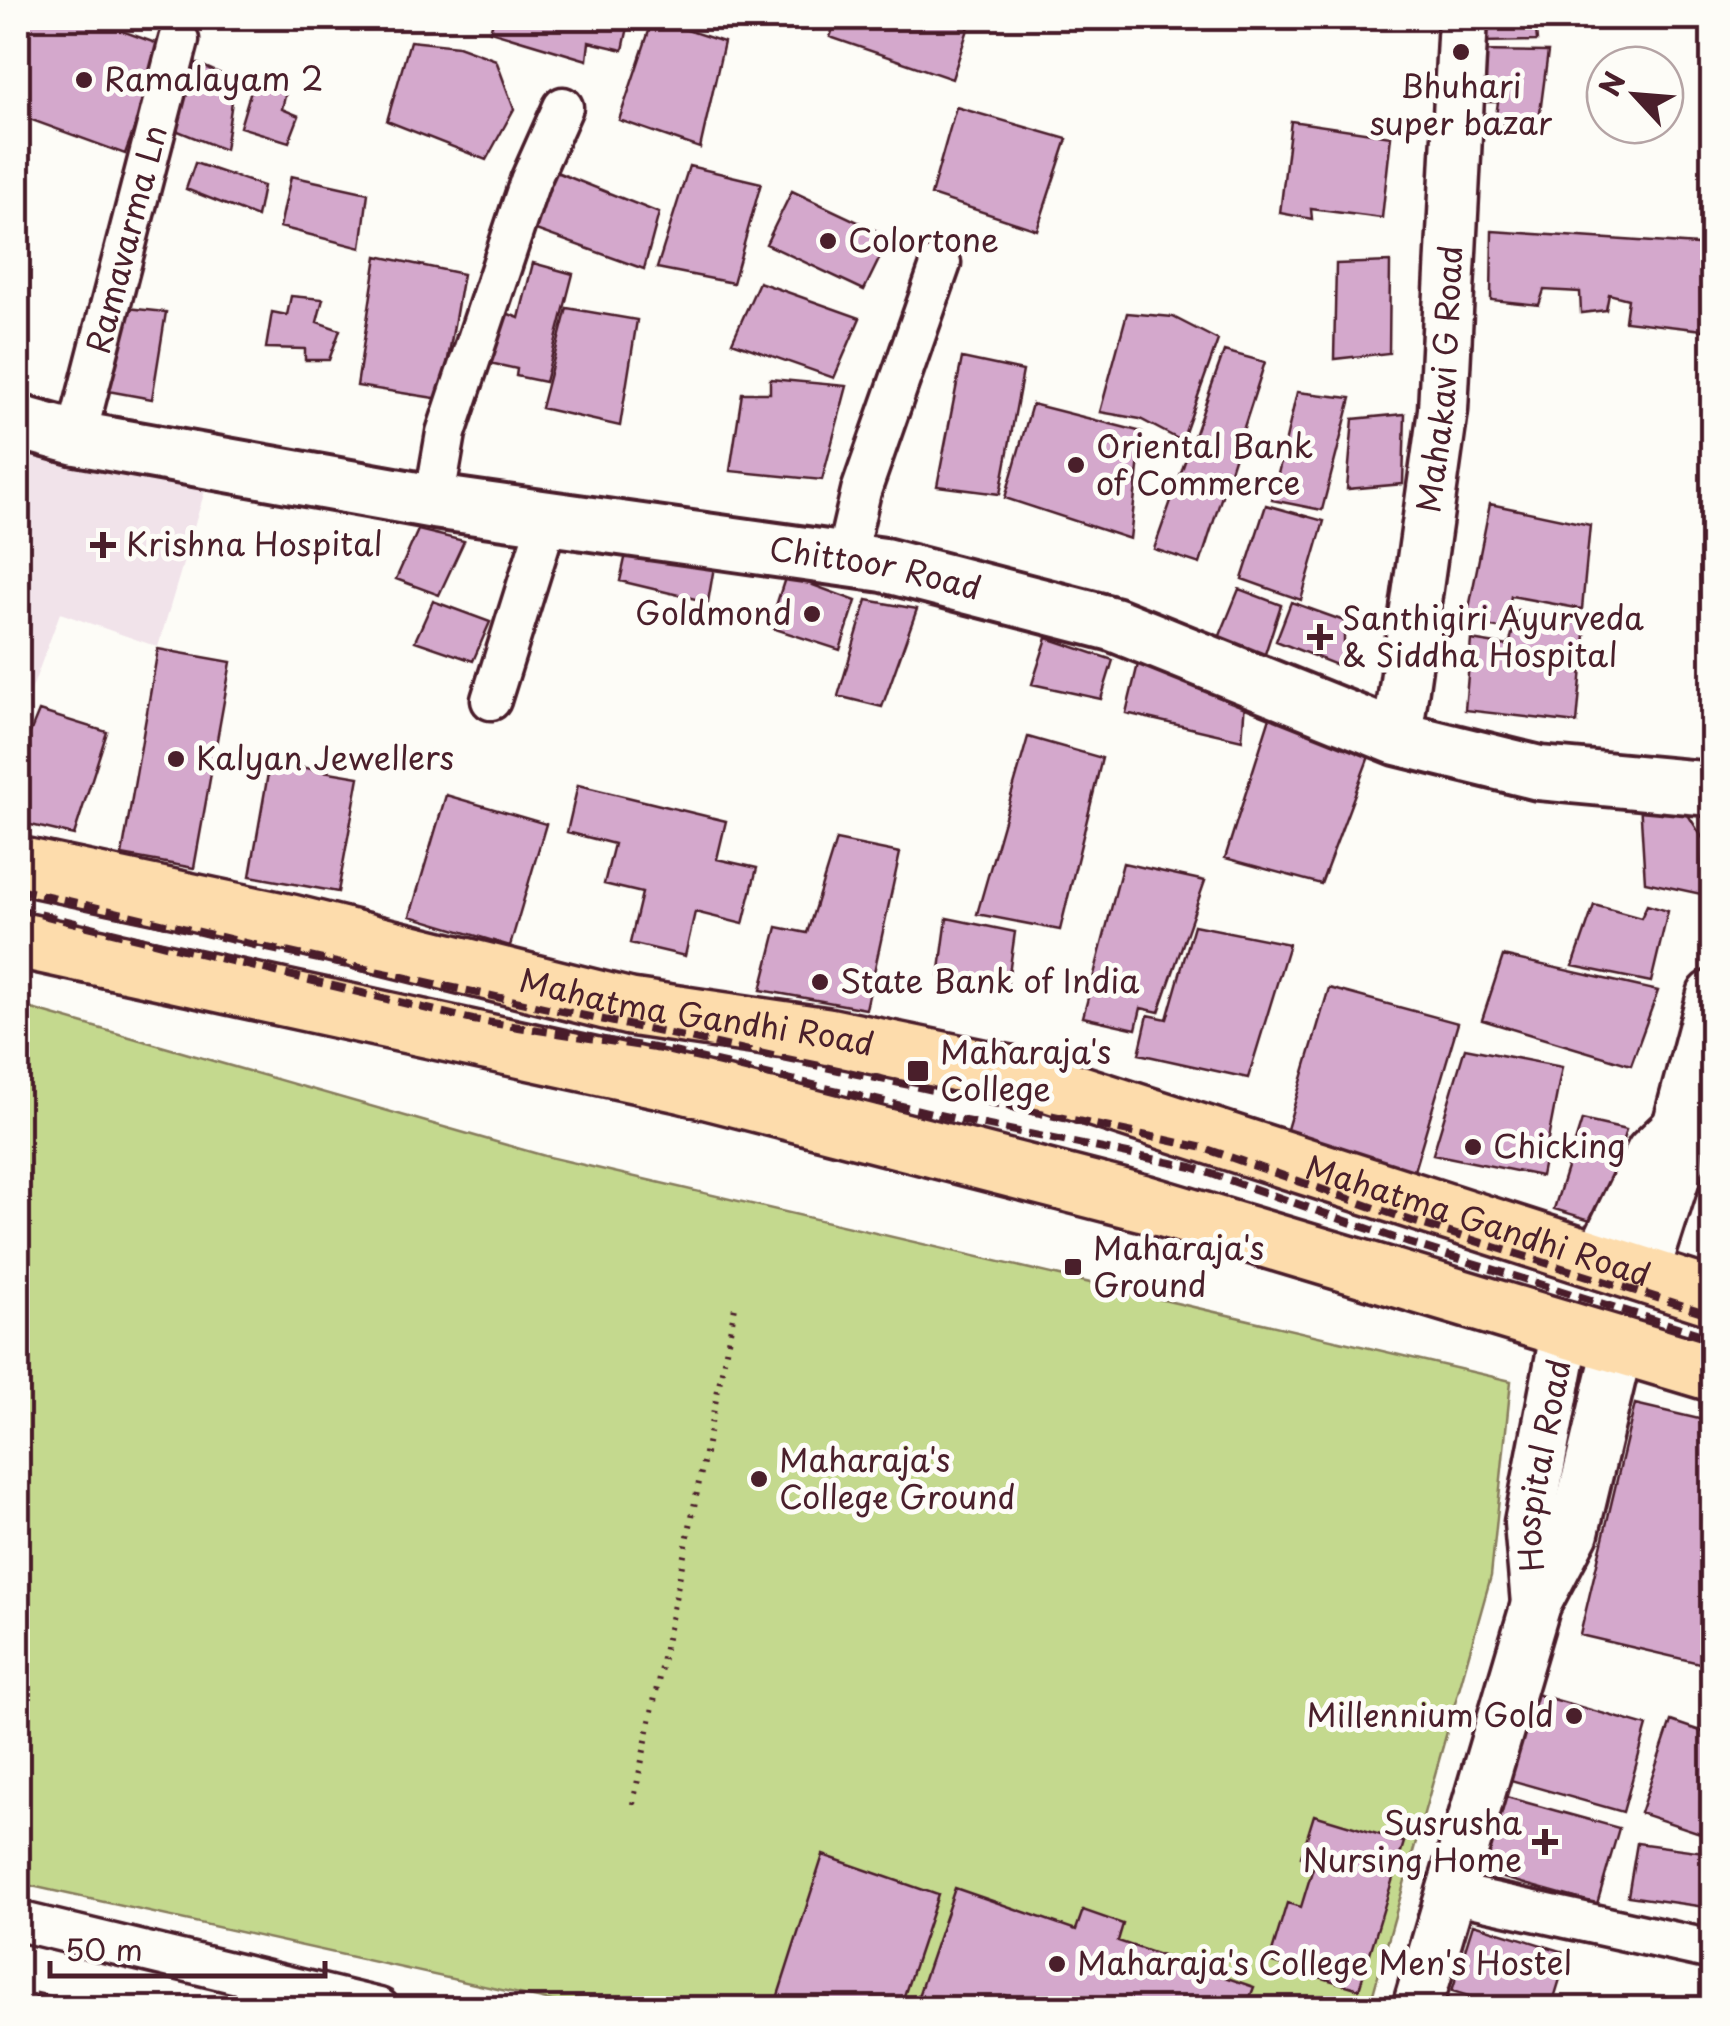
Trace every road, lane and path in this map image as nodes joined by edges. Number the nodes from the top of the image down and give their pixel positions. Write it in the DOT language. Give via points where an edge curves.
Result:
graph roads {
  1 [pos="1463,18"];
  2 [pos="179,40"];
  3 [pos="563,107"];
  4 [pos="942,262"];
  5 [pos="18,422"];
  6 [pos="76,438"];
  7 [pos="434,502"];
  8 [pos="548,518"];
  9 [pos="845,560"];
  10 [pos="491,700"];
  11 [pos="1397,738"];
  12 [pos="1712,789"];
  13 [pos="18,865"];
  14 [pos="18,940"];
  15 [pos="1712,995"];
  16 [pos="1621,1267"];
  17 [pos="1712,1297"];
  18 [pos="736,1302"];
  19 [pos="1566,1329"];
  20 [pos="1620,1344"];
  21 [pos="1712,1373"];
  22 [pos="1536,1604"];
  23 [pos="634,1804"];
  24 [pos="1452,1893"];
  25 [pos="18,1922"];
  26 [pos="1712,1950"];
  27 [pos="379,2008"];
  28 [pos="1417,2008"];
  1 -- 11 [label="street, Mahakavi G Road" via="1443,410"];
  2 -- 6 [label="street, Ramavarma Ln"];
  3 -- 7 [label="street" via="530,180 446,432"];
  4 -- 9 [label="street" via="861,491"];
  5 -- 6 [label="main road, Chittoor Road"];
  6 -- 7 [label="main road, Chittoor Road"];
  7 -- 8 [label="main road, Chittoor Road"];
  8 -- 9 [label="main road, Chittoor Road"];
  8 -- 10 [label="street"];
  9 -- 11 [label="main road, Chittoor Road" via="1113,624"];
  11 -- 12 [label="main road, Chittoor Road" via="1539,773"];
  13 -- 16 [label="main road, Mahatma Gandhi Road" via="630,1006 828,1036 1034,1079"];
  14 -- 19 [label="main road" via="684,1085 1144,1204"];
  15 -- 16 [label="street" via="1677,1126 1651,1152"];
  16 -- 17 [label="main road, Mahatma Gandhi Road"];
  16 -- 19 [label="main road"];
  16 -- 20 [label="main road"];
  18 -- 23 [label="path"];
  19 -- 20 [label="main road"];
  19 -- 22 [label="street, Hospital Road" via="1529,1523"];
  20 -- 21 [label="main road"];
  20 -- 22 [label="street, Hospital Road" via="1574,1532"];
  22 -- 24 [label="street, Hospital Road"];
  24 -- 26 [label="street"];
  24 -- 28 [label="street, Hospital Road"];
  25 -- 27 [label="street"];
}
